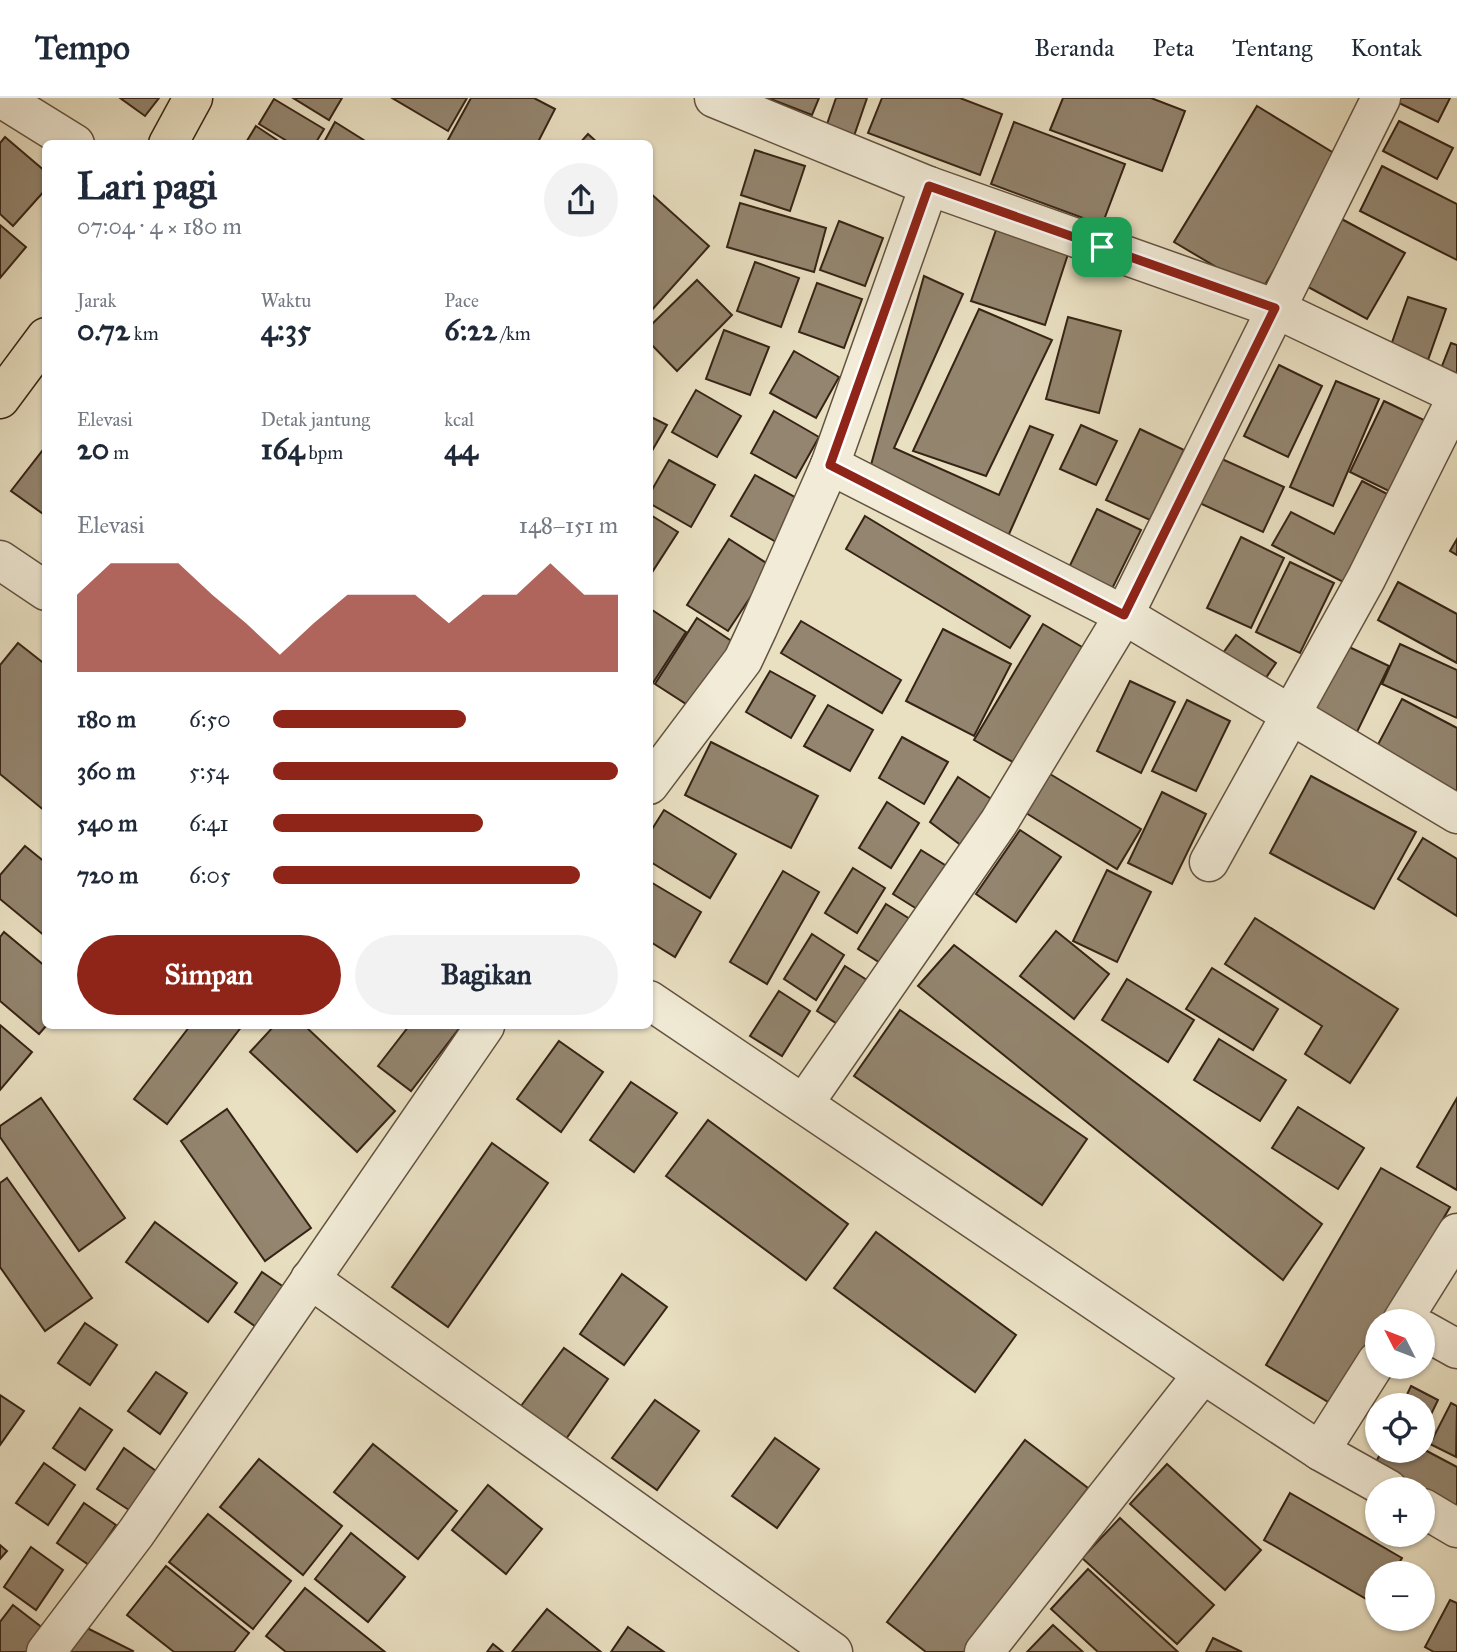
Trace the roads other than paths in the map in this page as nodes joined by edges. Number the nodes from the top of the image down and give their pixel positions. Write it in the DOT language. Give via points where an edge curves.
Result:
graph roads {
  1 [pos="1,98"];
  2 [pos="193,98"];
  3 [pos="714,98"];
  4 [pos="1381,98"];
  5 [pos="69,140"];
  6 [pos="170,140"];
  7 [pos="929,186"];
  8 [pos="1275,308"];
  9 [pos="42,342"];
  10 [pos="1457,396"];
  11 [pos="0,399"];
  12 [pos="830,465"];
  13 [pos="0,560"];
  14 [pos="42,588"];
  15 [pos="1124,615"];
  16 [pos="1292,715"];
  17 [pos="653,780"];
  18 [pos="1457,814"];
  19 [pos="1209,862"];
  20 [pos="653,1003"];
  21 [pos="483,1029"];
  22 [pos="805,1102"];
  23 [pos="1457,1233"];
  24 [pos="310,1279"];
  25 [pos="1416,1309"];
  26 [pos="1435,1337"];
  27 [pos="1457,1349"];
  28 [pos="1203,1374"];
  29 [pos="1366,1379"];
  30 [pos="1320,1451"];
  31 [pos="1367,1477"];
  32 [pos="1435,1515"];
  33 [pos="1457,1528"];
  34 [pos="46,1652"];
  35 [pos="833,1652"];
  36 [pos="984,1652"];
  1 -- 5 [label="street"];
  2 -- 6 [label="highway"];
  3 -- 7 [label="street"];
  4 -- 8 [label="street"];
  7 -- 8 [label="street"];
  7 -- 12 [label="street"];
  8 -- 10 [label="street"];
  8 -- 15 [label="street"];
  9 -- 11 [label="highway"];
  10 -- 16 [label="street"];
  12 -- 15 [label="street"];
  12 -- 17 [label="street" via="743,660"];
  13 -- 14 [label="street"];
  15 -- 16 [label="street"];
  15 -- 22 [label="street" via="999,822"];
  16 -- 18 [label="street"];
  16 -- 19 [label="street"];
  20 -- 22 [label="street"];
  21 -- 24 [label="street"];
  22 -- 28 [label="street"];
  23 -- 25 [label="street"];
  24 -- 34 [label="street" via="136,1533"];
  24 -- 35 [label="street"];
  26 -- 27 [label="street"];
  28 -- 30 [label="street"];
  28 -- 36 [label="street"];
  29 -- 30 [label="street"];
  30 -- 31 [label="street"];
  32 -- 33 [label="street"];
}
